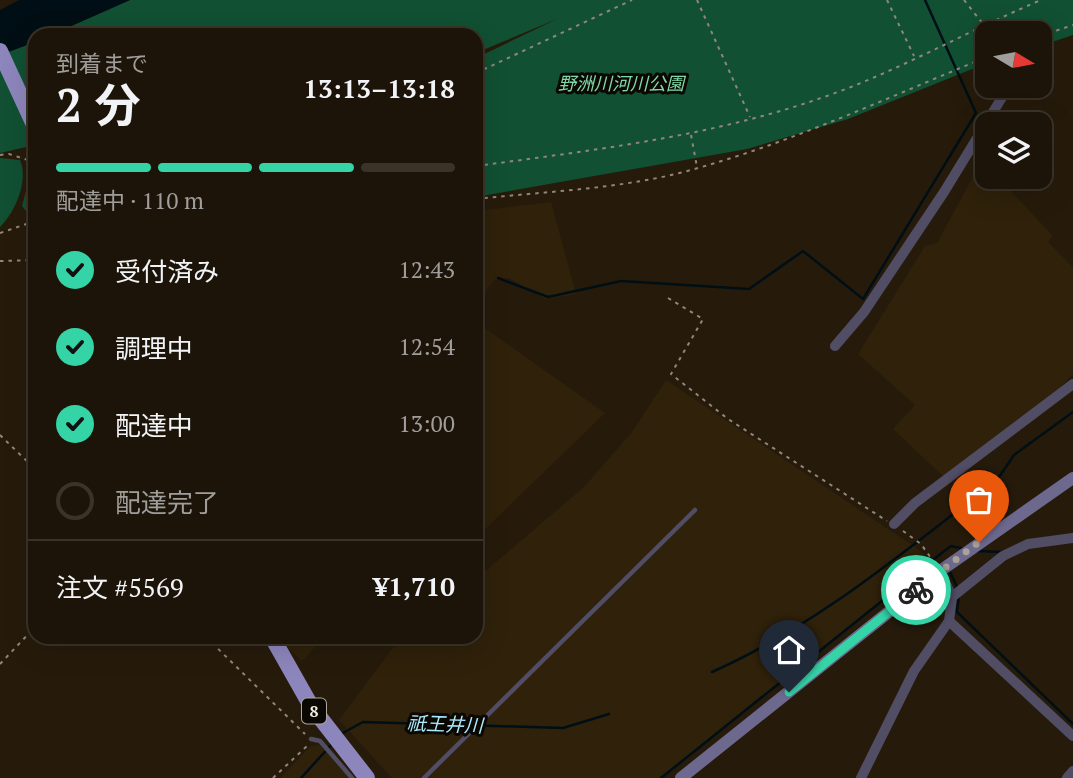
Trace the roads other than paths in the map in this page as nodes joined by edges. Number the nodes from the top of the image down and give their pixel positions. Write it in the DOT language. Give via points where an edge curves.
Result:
graph roads {
  1 [pos="0,51"];
  2 [pos="1001,98"];
  3 [pos="28,112"];
  4 [pos="835,346"];
  5 [pos="1073,384"];
  6 [pos="1073,478"];
  7 [pos="695,510"];
  8 [pos="894,524"];
  9 [pos="1073,538"];
  10 [pos="940,571"];
  11 [pos="952,597"];
  12 [pos="949,621"];
  13 [pos="276,644"];
  14 [pos="1073,736"];
  15 [pos="311,739"];
  16 [pos="1073,771"];
  17 [pos="352,778"];
  18 [pos="366,778"];
  19 [pos="424,778"];
  20 [pos="681,778"];
  21 [pos="861,778"];
  22 [pos="1067,778"];
  1 -- 3 [label="highway"];
  2 -- 4 [label="street" via="886,280"];
  5 -- 8 [label="street" via="915,503"];
  6 -- 10 [label="main road"];
  7 -- 19 [label="lane"];
  9 -- 11 [label="street" via="1028,544 1003,555"];
  10 -- 11 [label="street"];
  10 -- 20 [label="main road"];
  11 -- 12 [label="street"];
  12 -- 14 [label="street"];
  12 -- 21 [label="street" via="914,671"];
  13 -- 18 [label="highway, 8" via="311,706"];
  15 -- 17 [label="lane" via="320,741"];
  16 -- 22 [label="street"];
}
